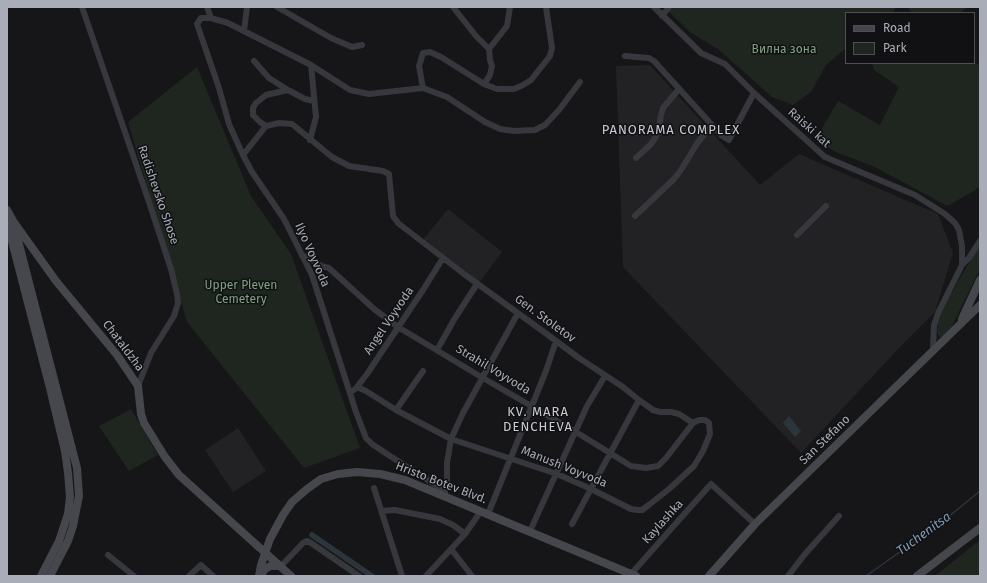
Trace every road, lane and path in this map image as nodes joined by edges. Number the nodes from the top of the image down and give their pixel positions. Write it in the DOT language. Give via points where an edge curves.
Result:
graph roads {
  1 [pos="82,7"];
  2 [pos="207,7"];
  3 [pos="247,7"];
  4 [pos="277,7"];
  5 [pos="453,7"];
  6 [pos="510,7"];
  7 [pos="546,7"];
  8 [pos="654,7"];
  9 [pos="669,7"];
  10 [pos="662,16"];
  11 [pos="211,18"];
  12 [pos="244,31"];
  13 [pos="362,45"];
  14 [pos="489,48"];
  15 [pos="624,56"];
  16 [pos="254,61"];
  17 [pos="311,65"];
  18 [pos="580,82"];
  19 [pos="484,84"];
  20 [pos="423,88"];
  21 [pos="679,89"];
  22 [pos="288,90"];
  23 [pos="754,93"];
  24 [pos="314,101"];
  25 [pos="712,125"];
  26 [pos="266,126"];
  27 [pos="310,140"];
  28 [pos="243,156"];
  29 [pos="636,158"];
  30 [pos="826,206"];
  31 [pos="7,210"];
  32 [pos="635,216"];
  33 [pos="9,221"];
  34 [pos="797,235"];
  35 [pos="980,241"];
  36 [pos="302,255"];
  37 [pos="443,258"];
  38 [pos="962,265"];
  39 [pos="980,280"];
  40 [pos="478,284"];
  41 [pos="980,305"];
  42 [pos="518,313"];
  43 [pos="960,323"];
  44 [pos="398,327"];
  45 [pos="556,341"];
  46 [pos="437,350"];
  47 [pos="933,350"];
  48 [pos="423,371"];
  49 [pos="605,376"];
  50 [pos="483,378"];
  51 [pos="138,386"];
  52 [pos="358,388"];
  53 [pos="351,394"];
  54 [pos="639,400"];
  55 [pos="532,406"];
  56 [pos="396,410"];
  57 [pos="693,423"];
  58 [pos="576,432"];
  59 [pos="451,438"];
  60 [pos="610,453"];
  61 [pos="510,458"];
  62 [pos="557,474"];
  63 [pos="374,488"];
  64 [pos="591,489"];
  65 [pos="445,493"];
  66 [pos="382,511"];
  67 [pos="484,513"];
  68 [pos="839,516"];
  69 [pos="572,524"];
  70 [pos="755,524"];
  71 [pos="980,528"];
  72 [pos="530,531"];
  73 [pos="464,534"];
  74 [pos="451,549"];
  75 [pos="264,552"];
  76 [pos="108,555"];
  77 [pos="281,566"];
  78 [pos="634,575"];
  79 [pos="41,576"];
  80 [pos="50,576"];
  81 [pos="134,576"];
  82 [pos="189,576"];
  83 [pos="213,576"];
  84 [pos="260,576"];
  85 [pos="291,576"];
  86 [pos="359,576"];
  87 [pos="402,576"];
  88 [pos="426,576"];
  89 [pos="472,576"];
  90 [pos="709,576"];
  91 [pos="788,576"];
  92 [pos="917,576"];
  1 -- 51 [label="street, Radishevsko Shose" via="148,199 177,294 178,303 174,316 150,353"];
  2 -- 11 [label="street"];
  3 -- 12 [label="street"];
  4 -- 13 [label="street" via="331,38 352,47"];
  5 -- 14 [label="street"];
  6 -- 14 [label="street" via="506,26"];
  7 -- 19 [label="street" via="552,48 550,56 531,80 514,89 497,89"];
  8 -- 10 [label="street, Raiski kat"];
  9 -- 10 [label="street"];
  10 -- 23 [label="street, Raiski kat" via="701,53 725,64"];
  11 -- 12 [label="street"];
  11 -- 28 [label="street, Ilyo Voyvoda" via="201,18 197,24 229,124"];
  12 -- 17 [label="street"];
  14 -- 19 [label="street" via="492,66"];
  15 -- 21 [label="street" via="649,58 654,61"];
  16 -- 22 [label="street" via="269,78"];
  17 -- 20 [label="street" via="350,90 370,94"];
  17 -- 24 [label="street"];
  18 -- 20 [label="street" via="545,125 535,130 514,131 500,129 485,122 448,97"];
  19 -- 20 [label="street" via="430,52 422,53 419,66"];
  21 -- 25 [label="street"];
  21 -- 29 [label="street" via="663,108 655,138"];
  22 -- 24 [label="street"];
  22 -- 26 [label="street" via="266,95 256,103 253,115"];
  23 -- 25 [label="street" via="729,140"];
  23 -- 38 [label="street, Raiski kat" via="825,157 915,196 945,214 959,230"];
  24 -- 27 [label="street" via="316,117"];
  25 -- 32 [label="street" via="674,179"];
  26 -- 27 [label="street" via="292,124"];
  26 -- 28 [label="street"];
  27 -- 37 [label="street, Gen. Stoletov" via="349,166 389,174 393,216 398,223"];
  28 -- 36 [label="street, Ilyo Voyvoda" via="284,219"];
  30 -- 34 [label="street"];
  31 -- 33 [label="street"];
  33 -- 51 [label="street, Chataldzha" via="117,355"];
  33 -- 79 [label="street" via="68,473 68,514 59,541"];
  33 -- 80 [label="street" via="74,453 79,482 73,526"];
  35 -- 38 [label="street"];
  36 -- 44 [label="street, Strahil Voyvoda" via="328,268"];
  36 -- 53 [label="street, Ilyo Voyvoda" via="312,275"];
  37 -- 40 [label="street, Gen. Stoletov"];
  37 -- 44 [label="street, Angel Voyvoda"];
  38 -- 47 [label="street" via="936,318"];
  39 -- 43 [label="street, San Stefano"];
  40 -- 42 [label="street, Gen. Stoletov"];
  40 -- 46 [label="street"];
  41 -- 43 [label="street, San Stefano"];
  42 -- 45 [label="street, Gen. Stoletov"];
  42 -- 50 [label="street"];
  43 -- 47 [label="street, San Stefano"];
  44 -- 46 [label="street, Strahil Voyvoda"];
  44 -- 52 [label="street, Angel Voyvoda"];
  45 -- 49 [label="street, Gen. Stoletov"];
  45 -- 55 [label="street"];
  46 -- 50 [label="street, Strahil Voyvoda"];
  47 -- 70 [label="street, San Stefano"];
  48 -- 56 [label="street"];
  49 -- 54 [label="street, Gen. Stoletov"];
  49 -- 58 [label="street"];
  50 -- 55 [label="street, Strahil Voyvoda"];
  50 -- 59 [label="street"];
  51 -- 75 [label="street, Chataldzha" via="144,423 165,457 179,475"];
  52 -- 53 [label="street, Angel Voyvoda"];
  52 -- 56 [label="street, Manush Voyvoda"];
  53 -- 65 [label="street, Ilyo Voyvoda" via="366,438"];
  54 -- 57 [label="street, Gen. Stoletov" via="653,410 679,414"];
  54 -- 60 [label="street"];
  55 -- 58 [label="street, Strahil Voyvoda"];
  55 -- 61 [label="street"];
  56 -- 59 [label="street, Manush Voyvoda"];
  57 -- 60 [label="street, Strahil Voyvoda" via="658,466 631,466"];
  57 -- 64 [label="street, Manush Voyvoda" via="699,420 709,423 710,434 704,451 694,466 646,507 631,509"];
  58 -- 60 [label="street, Strahil Voyvoda"];
  58 -- 62 [label="street"];
  59 -- 61 [label="street, Manush Voyvoda"];
  59 -- 65 [label="street"];
  60 -- 64 [label="street"];
  61 -- 62 [label="street, Manush Voyvoda"];
  61 -- 67 [label="street"];
  62 -- 64 [label="street, Manush Voyvoda"];
  62 -- 72 [label="street"];
  63 -- 66 [label="street"];
  64 -- 69 [label="street"];
  65 -- 67 [label="street, Hristo Botev Blvd."];
  65 -- 75 [label="street, Hristo Botev Blvd." via="380,474 357,472 329,476 292,502 279,521"];
  66 -- 73 [label="street" via="395,510 440,519"];
  66 -- 87 [label="street"];
  67 -- 72 [label="street, Hristo Botev Blvd."];
  67 -- 73 [label="street"];
  68 -- 91 [label="street"];
  70 -- 78 [label="street, Kaylashka" via="711,484"];
  70 -- 90 [label="street, San Stefano"];
  71 -- 92 [label="street"];
  72 -- 78 [label="street, Hristo Botev Blvd."];
  73 -- 74 [label="street"];
  74 -- 88 [label="street"];
  74 -- 89 [label="street"];
  75 -- 77 [label="street, Chataldzha"];
  75 -- 84 [label="street, Hristo Botev Blvd."];
  76 -- 81 [label="street"];
  77 -- 84 [label="street" via="270,566"];
  77 -- 85 [label="street, Chataldzha"];
  77 -- 86 [label="street" via="307,541"];
  82 -- 83 [label="street" via="201,565"];
}
